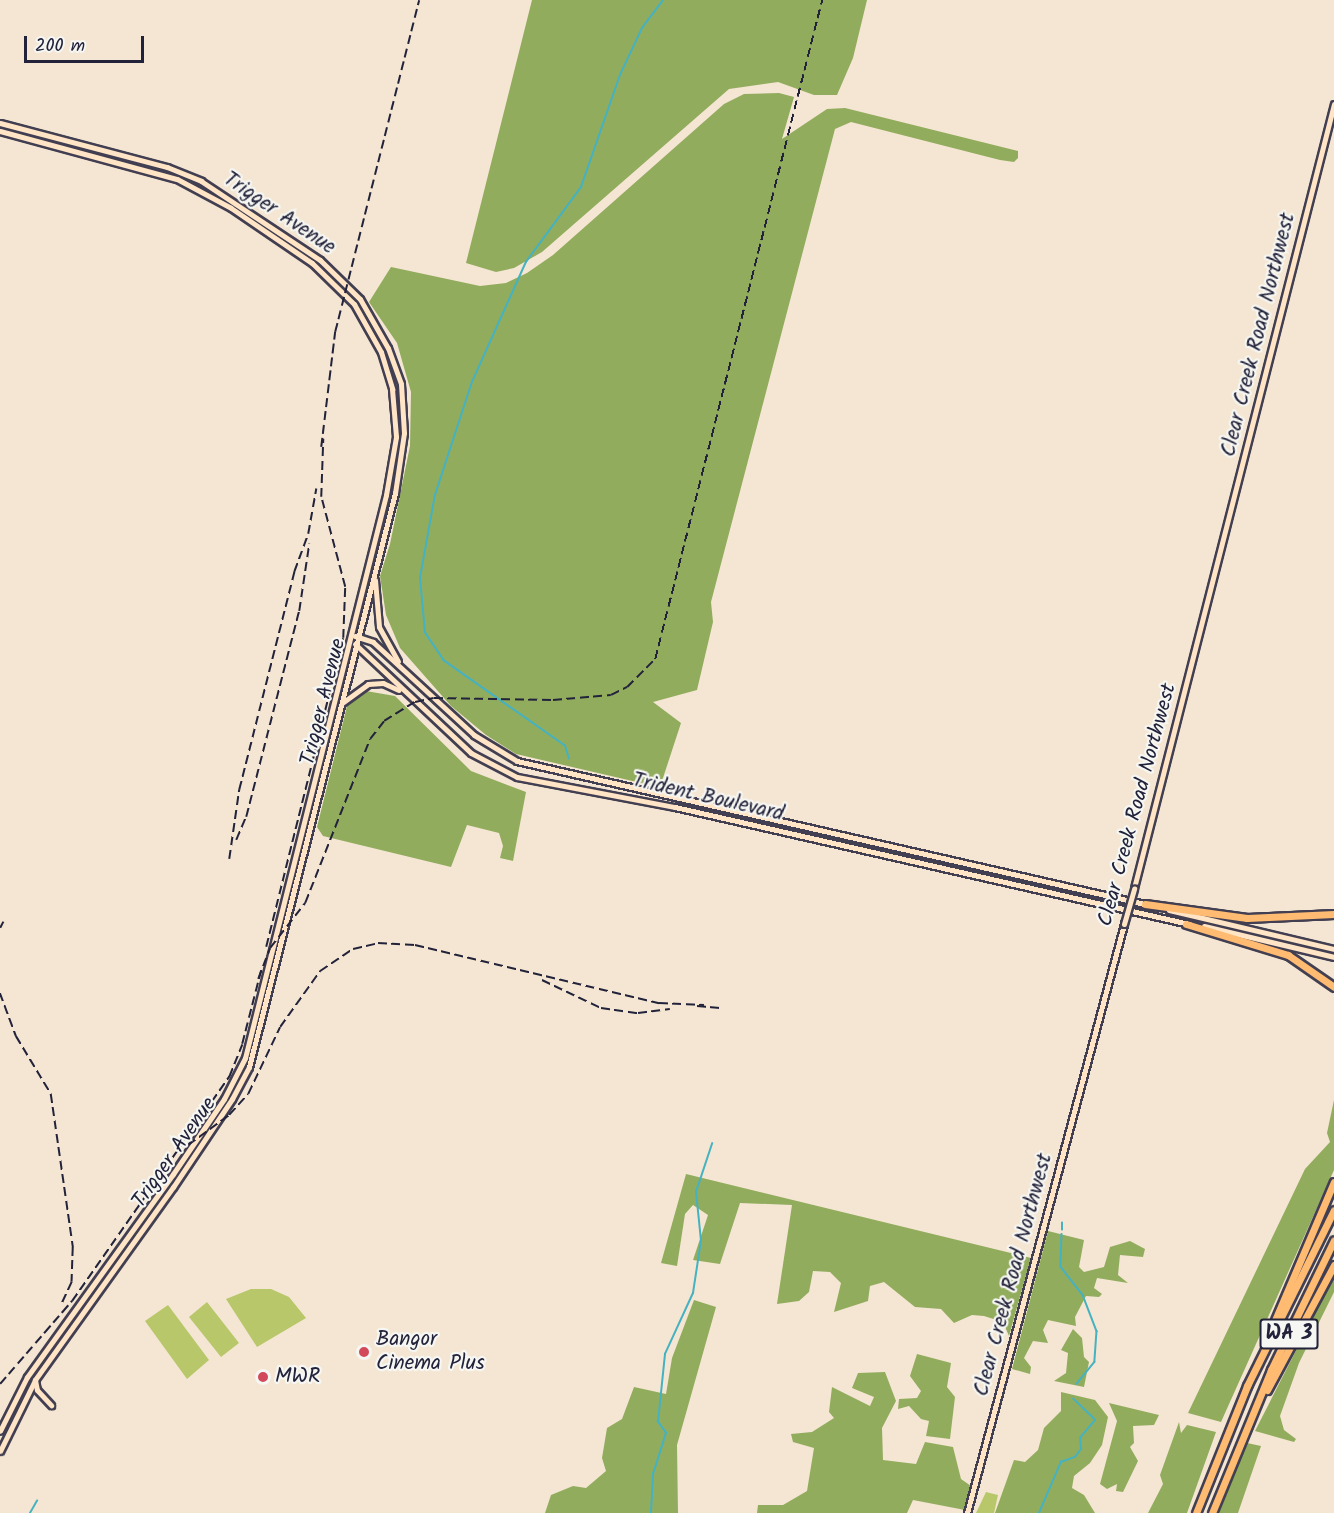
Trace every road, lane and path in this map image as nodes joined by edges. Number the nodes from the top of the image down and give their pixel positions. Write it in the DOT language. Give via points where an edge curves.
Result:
graph roads {
  1 [pos="1334,104"];
  2 [pos="0,123"];
  3 [pos="0,131"];
  4 [pos="376,567"];
  5 [pos="353,639"];
  6 [pos="406,672"];
  7 [pos="410,697"];
  8 [pos="341,704"];
  9 [pos="945,858"];
  10 [pos="943,869"];
  11 [pos="1004,872"];
  12 [pos="1001,882"];
  13 [pos="1058,884"];
  14 [pos="1056,894"];
  15 [pos="1144,904"];
  16 [pos="1334,914"];
  17 [pos="1186,924"];
  18 [pos="1334,949"];
  19 [pos="1334,957"];
  20 [pos="1334,987"];
  21 [pos="1334,1182"];
  22 [pos="1334,1210"];
  23 [pos="1334,1240"];
  24 [pos="1334,1265"];
  25 [pos="35,1380"];
  26 [pos="1247,1386"];
  27 [pos="51,1405"];
  28 [pos="1246,1429"];
  29 [pos="0,1431"];
  30 [pos="0,1451"];
  31 [pos="967,1513"];
  32 [pos="1196,1513"];
  33 [pos="1212,1513"];
  1 -- 31 [label="main road, Clear Creek Road Northwest, bridge" via="1134,888"];
  2 -- 4 [label="main road, Trigger Avenue" via="166,167 201,181 320,260 360,299 388,348 403,402 402,452"];
  3 -- 5 [label="main road, Trigger Avenue" via="177,179 231,208 312,263 354,304 381,352 392,389 396,437"];
  4 -- 5 [label="main road, Trigger Avenue"];
  4 -- 6 [label="main road" via="379,627"];
  5 -- 6 [label="main road, Trident Boulevard" via="374,642"];
  5 -- 7 [label="main road, Trident Boulevard"];
  5 -- 8 [label="main road, Trigger Avenue"];
  5 -- 29 [label="main road, Trigger Avenue" via="255,1020 237,1076 171,1178 27,1377"];
  6 -- 9 [label="main road, Trident Boulevard" via="474,735 517,761"];
  7 -- 8 [label="main road" via="394,687 373,683 356,689"];
  7 -- 10 [label="main road, Trident Boulevard" via="471,753 517,777 675,807"];
  8 -- 25 [label="main road, Trigger Avenue" via="258,1037 243,1080 173,1187"];
  9 -- 10 [label="main road"];
  9 -- 11 [label="main road, Trident Boulevard"];
  10 -- 12 [label="main road, Trident Boulevard"];
  11 -- 12 [label="main road"];
  11 -- 13 [label="main road, Trident Boulevard"];
  12 -- 14 [label="main road, Trident Boulevard"];
  13 -- 14 [label="main road"];
  13 -- 15 [label="main road, Trident Boulevard"];
  14 -- 17 [label="main road, Trident Boulevard"];
  15 -- 16 [label="highway" via="1227,917"];
  15 -- 18 [label="main road, Trident Boulevard"];
  17 -- 19 [label="main road, Trident Boulevard"];
  17 -- 20 [label="highway" via="1288,955"];
  21 -- 26 [label="highway"];
  22 -- 26 [label="highway, WA 3"];
  23 -- 28 [label="highway, WA 3"];
  24 -- 28 [label="highway"];
  25 -- 27 [label="main road"];
  25 -- 30 [label="main road, Trigger Avenue"];
  26 -- 32 [label="highway, WA 3"];
  28 -- 33 [label="highway, WA 3"];
}
